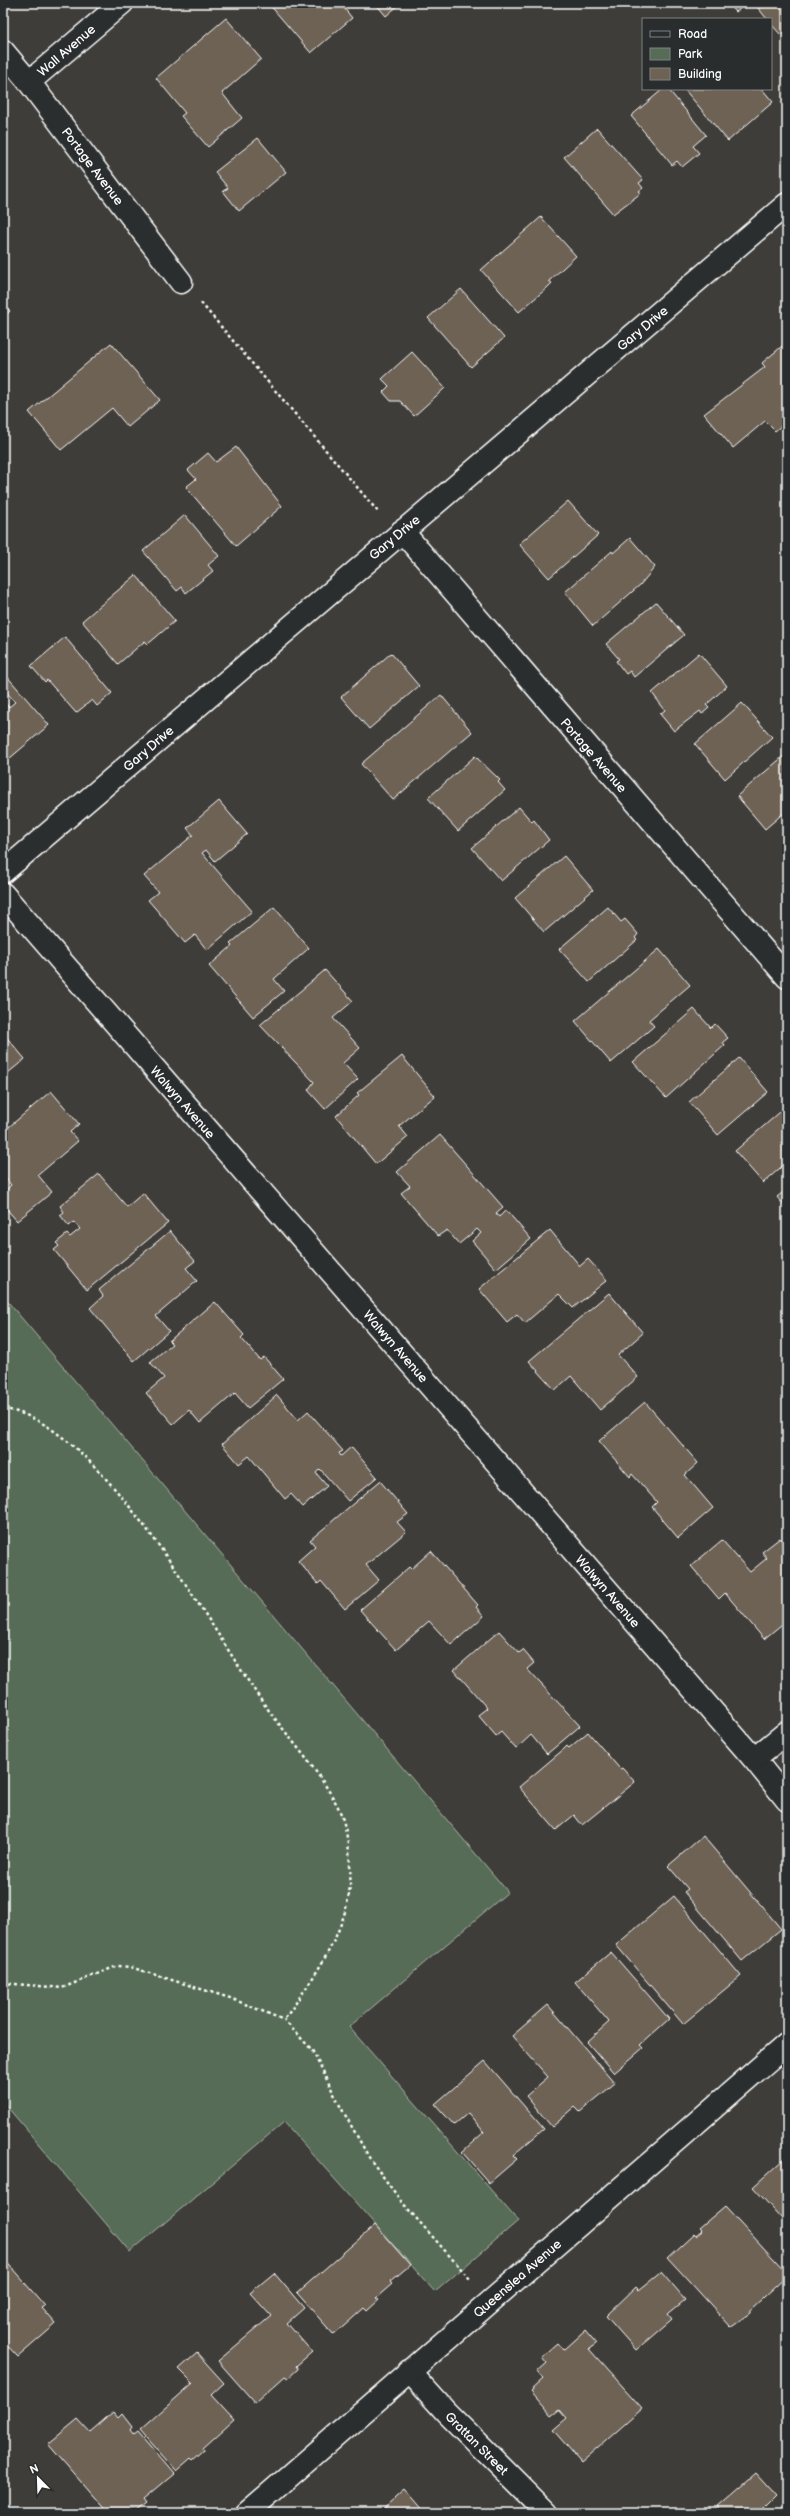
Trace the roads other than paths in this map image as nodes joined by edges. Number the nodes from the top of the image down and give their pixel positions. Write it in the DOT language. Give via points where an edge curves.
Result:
graph roads {
  1 [pos="122,3"];
  2 [pos="3,52"];
  3 [pos="29,82"];
  4 [pos="787,204"];
  5 [pos="181,282"];
  6 [pos="399,533"];
  7 [pos="3,872"];
  8 [pos="3,894"];
  9 [pos="787,977"];
  10 [pos="787,1732"];
  11 [pos="754,1759"];
  12 [pos="787,1800"];
  13 [pos="787,2044"];
  14 [pos="410,2371"];
  15 [pos="247,2513"];
  16 [pos="547,2513"];
  1 -- 3 [label="street, Wall Avenue"];
  2 -- 3 [label="street, Portage Avenue"];
  3 -- 5 [label="street, Portage Avenue"];
  4 -- 6 [label="street, Gary Drive"];
  6 -- 7 [label="street, Gary Drive"];
  6 -- 9 [label="street, Portage Avenue"];
  8 -- 11 [label="street, Walwyn Avenue"];
  10 -- 11 [label="street"];
  11 -- 12 [label="street, Walwyn Avenue"];
  13 -- 14 [label="street, Queenslea Avenue"];
  14 -- 15 [label="street, Queenslea Avenue"];
  14 -- 16 [label="street, Grattan Street" via="446,2412"];
}
